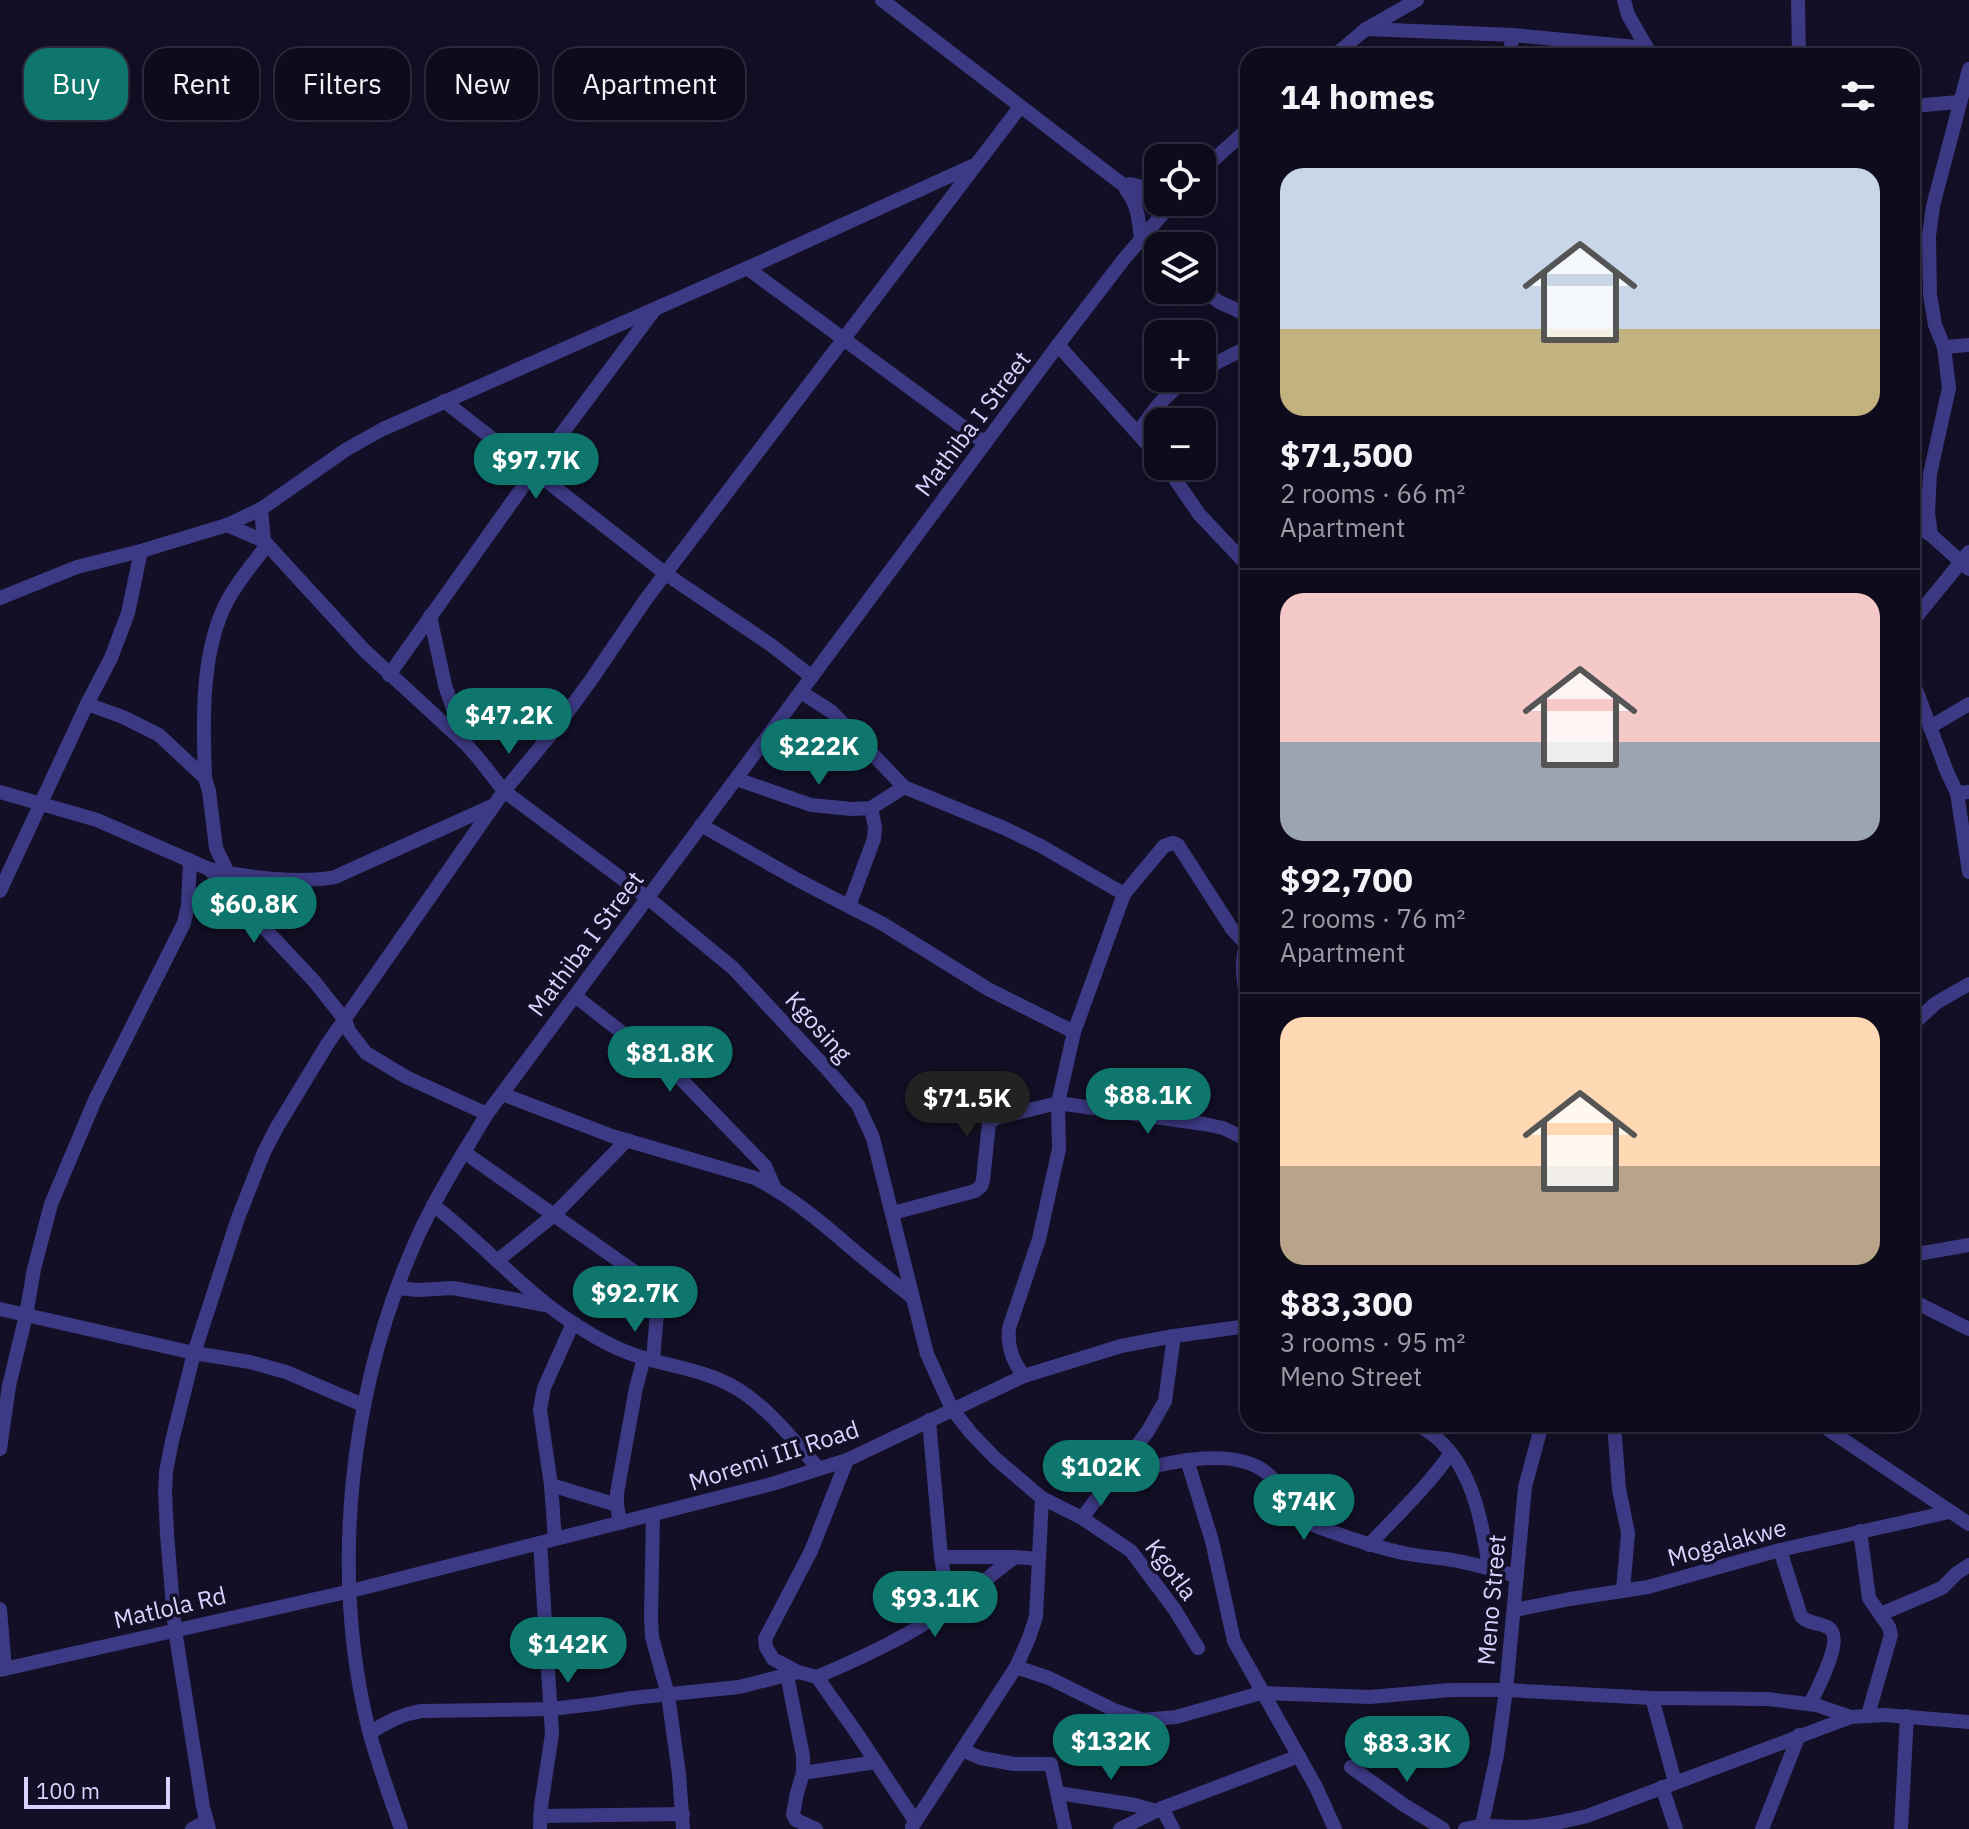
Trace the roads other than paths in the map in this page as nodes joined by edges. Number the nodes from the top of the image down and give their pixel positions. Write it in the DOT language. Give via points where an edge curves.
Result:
graph roads {
  1 [pos="882,0"];
  2 [pos="1417,0"];
  3 [pos="1624,0"];
  4 [pos="1798,0"];
  5 [pos="1366,29"];
  6 [pos="1513,35"];
  7 [pos="1343,48"];
  8 [pos="1511,48"];
  9 [pos="1613,48"];
  10 [pos="1642,48"];
  11 [pos="1799,48"];
  12 [pos="1969,69"];
  13 [pos="1959,102"];
  14 [pos="1920,105"];
  15 [pos="1020,107"];
  16 [pos="1240,136"];
  17 [pos="1216,158"];
  18 [pos="976,164"];
  19 [pos="1118,181"];
  20 [pos="1144,187"];
  21 [pos="1144,195"];
  22 [pos="1160,216"];
  23 [pos="1141,239"];
  24 [pos="1144,242"];
  25 [pos="747,268"];
  26 [pos="1216,300"];
  27 [pos="656,308"];
  28 [pos="1240,311"];
  29 [pos="843,339"];
  30 [pos="1058,345"];
  31 [pos="1969,345"];
  32 [pos="1944,347"];
  33 [pos="1240,351"];
  34 [pos="1216,363"];
  35 [pos="1171,392"];
  36 [pos="444,401"];
  37 [pos="1138,432"];
  38 [pos="1144,439"];
  39 [pos="985,443"];
  40 [pos="534,471"];
  41 [pos="1176,480"];
  42 [pos="261,509"];
  43 [pos="227,525"];
  44 [pos="1920,529"];
  45 [pos="1931,535"];
  46 [pos="265,543"];
  47 [pos="141,551"];
  48 [pos="1240,558"];
  49 [pos="1966,561"];
  50 [pos="666,574"];
  51 [pos="0,598"];
  52 [pos="1920,613"];
  53 [pos="430,616"];
  54 [pos="389,675"];
  55 [pos="812,677"];
  56 [pos="801,692"];
  57 [pos="1920,700"];
  58 [pos="87,704"];
  59 [pos="1969,704"];
  60 [pos="1930,727"];
  61 [pos="465,743"];
  62 [pos="205,778"];
  63 [pos="736,779"];
  64 [pos="904,787"];
  65 [pos="504,791"];
  66 [pos="0,792"];
  67 [pos="1963,793"];
  68 [pos="41,804"];
  69 [pos="492,806"];
  70 [pos="871,808"];
  71 [pos="701,825"];
  72 [pos="190,860"];
  73 [pos="209,869"];
  74 [pos="1969,872"];
  75 [pos="228,873"];
  76 [pos="0,891"];
  77 [pos="1124,894"];
  78 [pos="648,898"];
  79 [pos="849,906"];
  80 [pos="1240,935"];
  81 [pos="1969,984"];
  82 [pos="575,996"];
  83 [pos="1920,1014"];
  84 [pos="345,1020"];
  85 [pos="1074,1032"];
  86 [pos="502,1094"];
  87 [pos="1058,1103"];
  88 [pos="487,1114"];
  89 [pos="1240,1136"];
  90 [pos="627,1140"];
  91 [pos="464,1152"];
  92 [pos="775,1189"];
  93 [pos="433,1205"];
  94 [pos="893,1213"];
  95 [pos="554,1215"];
  96 [pos="1969,1245"];
  97 [pos="1920,1254"];
  98 [pos="497,1261"];
  99 [pos="397,1288"];
  100 [pos="913,1298"];
  101 [pos="1920,1304"];
  102 [pos="549,1305"];
  103 [pos="0,1309"];
  104 [pos="26,1315"];
  105 [pos="573,1323"];
  106 [pos="1240,1327"];
  107 [pos="1969,1329"];
  108 [pos="1174,1336"];
  109 [pos="194,1353"];
  110 [pos="648,1359"];
  111 [pos="1024,1376"];
  112 [pos="363,1405"];
  113 [pos="952,1409"];
  114 [pos="929,1420"];
  115 [pos="1428,1432"];
  116 [pos="1540,1432"];
  117 [pos="1615,1432"];
  118 [pos="1832,1432"];
  119 [pos="0,1449"];
  120 [pos="1451,1453"];
  121 [pos="847,1460"];
  122 [pos="1187,1460"];
  123 [pos="819,1469"];
  124 [pos="1114,1478"];
  125 [pos="551,1485"];
  126 [pos="1042,1498"];
  127 [pos="617,1505"];
  128 [pos="1949,1512"];
  129 [pos="653,1515"];
  130 [pos="1082,1518"];
  131 [pos="620,1523"];
  132 [pos="1969,1524"];
  133 [pos="1860,1531"];
  134 [pos="548,1541"];
  135 [pos="1369,1545"];
  136 [pos="1780,1550"];
  137 [pos="941,1557"];
  138 [pos="1015,1557"];
  139 [pos="1039,1559"];
  140 [pos="1969,1565"];
  141 [pos="1489,1568"];
  142 [pos="1517,1576"];
  143 [pos="351,1591"];
  144 [pos="1623,1591"];
  145 [pos="949,1608"];
  146 [pos="0,1609"];
  147 [pos="1515,1610"];
  148 [pos="1881,1614"];
  149 [pos="175,1630"];
  150 [pos="1198,1648"];
  151 [pos="1016,1667"];
  152 [pos="3,1669"];
  153 [pos="792,1673"];
  154 [pos="817,1677"];
  155 [pos="1506,1690"];
  156 [pos="1261,1693"];
  157 [pos="668,1695"];
  158 [pos="1652,1698"];
  159 [pos="1810,1704"];
  160 [pos="551,1709"];
  161 [pos="1868,1715"];
  162 [pos="1907,1716"];
  163 [pos="1851,1717"];
  164 [pos="1969,1722"];
  165 [pos="370,1733"];
  166 [pos="1799,1735"];
  167 [pos="962,1750"];
  168 [pos="1299,1756"];
  169 [pos="876,1762"];
  170 [pos="1351,1767"];
  171 [pos="803,1773"];
  172 [pos="1668,1785"];
  173 [pos="1058,1793"];
  174 [pos="1159,1809"];
  175 [pos="683,1821"];
  176 [pos="540,1822"];
  177 [pos="207,1825"];
  178 [pos="913,1825"];
  179 [pos="1482,1827"];
  180 [pos="1125,1828"];
  181 [pos="192,1829"];
  182 [pos="401,1829"];
  183 [pos="816,1829"];
  184 [pos="1065,1829"];
  185 [pos="1173,1829"];
  186 [pos="1335,1829"];
  187 [pos="1443,1829"];
  188 [pos="1465,1829"];
  189 [pos="1676,1829"];
  190 [pos="1762,1829"];
  191 [pos="1901,1829"];
  1 -- 15 [label="street"];
  2 -- 5 [label="street"];
  3 -- 10 [label="street"];
  4 -- 11 [label="street"];
  5 -- 6 [label="street"];
  5 -- 7 [label="street"];
  6 -- 8 [label="street"];
  6 -- 9 [label="street"];
  12 -- 13 [label="street"];
  13 -- 14 [label="street"];
  13 -- 32 [label="street" via="1929,236 1930,295"];
  15 -- 18 [label="street"];
  15 -- 19 [label="street"];
  16 -- 17 [label="street"];
  18 -- 25 [label="street"];
  18 -- 29 [label="street"];
  19 -- 20 [label="street"];
  19 -- 21 [label="street"];
  19 -- 23 [label="street" via="1137,208"];
  22 -- 23 [label="street, Mathiba I Street"];
  23 -- 24 [label="street"];
  23 -- 30 [label="street, Mathiba I Street"];
  25 -- 27 [label="street"];
  25 -- 29 [label="street"];
  26 -- 28 [label="street"];
  27 -- 36 [label="street"];
  27 -- 40 [label="street"];
  29 -- 39 [label="street"];
  29 -- 50 [label="street"];
  30 -- 37 [label="street"];
  30 -- 39 [label="street, Mathiba I Street"];
  31 -- 32 [label="street"];
  32 -- 45 [label="street" via="1949,388 1930,474"];
  33 -- 34 [label="street"];
  35 -- 37 [label="street"];
  36 -- 40 [label="street"];
  36 -- 42 [label="street" via="347,449"];
  37 -- 38 [label="street"];
  39 -- 55 [label="street, Mathiba I Street"];
  40 -- 50 [label="street"];
  40 -- 53 [label="street"];
  41 -- 48 [label="street"];
  42 -- 43 [label="street"];
  42 -- 46 [label="street"];
  43 -- 46 [label="street"];
  43 -- 47 [label="street"];
  44 -- 45 [label="street"];
  45 -- 49 [label="street"];
  46 -- 54 [label="street"];
  46 -- 62 [label="street" via="217,626 205,689"];
  47 -- 51 [label="street" via="54,575"];
  47 -- 58 [label="street" via="120,635"];
  49 -- 52 [label="street"];
  50 -- 55 [label="street"];
  50 -- 65 [label="street"];
  53 -- 54 [label="street"];
  53 -- 61 [label="street"];
  54 -- 61 [label="street"];
  55 -- 56 [label="street, Mathiba I Street"];
  56 -- 63 [label="street, Mathiba I Street"];
  56 -- 64 [label="street" via="832,712"];
  57 -- 60 [label="street"];
  58 -- 62 [label="street" via="159,735"];
  58 -- 68 [label="street"];
  59 -- 60 [label="street"];
  60 -- 67 [label="street" via="1947,772"];
  61 -- 65 [label="street, Kgosing"];
  62 -- 75 [label="street" via="216,848"];
  63 -- 70 [label="street" via="811,805"];
  63 -- 71 [label="street, Mathiba I Street"];
  64 -- 70 [label="street"];
  64 -- 77 [label="street" via="1004,828"];
  65 -- 69 [label="street"];
  65 -- 78 [label="street, Kgosing"];
  66 -- 68 [label="street"];
  67 -- 74 [label="street"];
  68 -- 72 [label="street" via="97,820"];
  68 -- 76 [label="street"];
  69 -- 75 [label="street" via="335,877 308,880"];
  69 -- 84 [label="street"];
  70 -- 79 [label="street" via="874,839"];
  71 -- 78 [label="street, Mathiba I Street"];
  71 -- 79 [label="street"];
  72 -- 73 [label="street"];
  72 -- 104 [label="street" via="184,923 95,1100 51,1204"];
  73 -- 75 [label="street"];
  73 -- 84 [label="street"];
  77 -- 80 [label="street" via="1164,846 1173,843"];
  77 -- 85 [label="street"];
  78 -- 82 [label="street, Mathiba I Street"];
  78 -- 94 [label="street, Kgosing" via="733,968 858,1105 873,1138"];
  79 -- 85 [label="street" via="988,989"];
  81 -- 83 [label="street"];
  82 -- 86 [label="street, Mathiba I Street"];
  82 -- 92 [label="street" via="679,1077 765,1166"];
  84 -- 88 [label="street" via="359,1046 379,1062"];
  84 -- 109 [label="street" via="264,1152"];
  85 -- 87 [label="street"];
  86 -- 88 [label="street, Mathiba I Street"];
  86 -- 90 [label="street"];
  87 -- 89 [label="street" via="1204,1124"];
  87 -- 94 [label="street" via="989,1123 983,1180 975,1191"];
  87 -- 111 [label="street" via="1059,1149 1039,1239 1009,1328 1015,1364"];
  88 -- 91 [label="street, Mathiba I Street"];
  90 -- 92 [label="street" via="736,1171"];
  90 -- 95 [label="street"];
  91 -- 93 [label="street, Mathiba I Street"];
  91 -- 95 [label="street"];
  92 -- 100 [label="street"];
  93 -- 98 [label="street"];
  93 -- 99 [label="street, Mathiba I Street"];
  94 -- 100 [label="street, Kgosing"];
  95 -- 98 [label="street"];
  95 -- 110 [label="street" via="649,1282 658,1300"];
  96 -- 97 [label="street"];
  98 -- 102 [label="street"];
  99 -- 102 [label="street" via="453,1288"];
  99 -- 112 [label="street, Mathiba I Street"];
  100 -- 113 [label="street, Kgosing" via="927,1354"];
  101 -- 107 [label="street"];
  102 -- 105 [label="street"];
  103 -- 104 [label="street"];
  104 -- 109 [label="street"];
  104 -- 119 [label="street"];
  105 -- 110 [label="street"];
  105 -- 125 [label="street" via="544,1388 540,1410"];
  106 -- 108 [label="street, Moremi III Road"];
  108 -- 111 [label="street, Moremi III Road"];
  108 -- 124 [label="street" via="1165,1401"];
  109 -- 112 [label="street" via="286,1372"];
  109 -- 149 [label="street" via="166,1472"];
  110 -- 123 [label="street" via="685,1367 735,1388 764,1410"];
  110 -- 127 [label="street" via="632,1410"];
  111 -- 113 [label="street, Moremi III Road"];
  112 -- 143 [label="street, Mathiba I Street" via="351,1516"];
  113 -- 114 [label="street, Moremi III Road"];
  113 -- 126 [label="street, Kgotla" via="996,1459"];
  114 -- 121 [label="street, Moremi III Road"];
  114 -- 137 [label="street"];
  115 -- 120 [label="street"];
  116 -- 142 [label="street, Meno Street" via="1525,1487"];
  117 -- 144 [label="street" via="1628,1533"];
  118 -- 128 [label="street"];
  120 -- 135 [label="street"];
  120 -- 141 [label="street" via="1474,1496"];
  121 -- 123 [label="street, Moremi III Road"];
  121 -- 153 [label="street" via="811,1551 765,1639 773,1659"];
  122 -- 124 [label="street"];
  122 -- 135 [label="street" via="1209,1458 1264,1471 1293,1514"];
  122 -- 156 [label="street" via="1230,1630"];
  123 -- 129 [label="street, Moremi III Road"];
  124 -- 130 [label="street"];
  125 -- 127 [label="street"];
  125 -- 134 [label="street"];
  126 -- 130 [label="street, Kgotla"];
  126 -- 139 [label="street"];
  127 -- 131 [label="street"];
  128 -- 132 [label="street"];
  128 -- 133 [label="street, Mogalakwe"];
  129 -- 131 [label="street, Moremi III Road"];
  129 -- 157 [label="street" via="651,1618"];
  130 -- 150 [label="street, Kgotla" via="1131,1551"];
  131 -- 134 [label="street, Moremi III Road"];
  133 -- 136 [label="street, Mogalakwe"];
  133 -- 148 [label="street" via="1869,1598"];
  134 -- 143 [label="street, Moremi III Road"];
  134 -- 160 [label="street"];
  135 -- 141 [label="street"];
  136 -- 144 [label="street, Mogalakwe"];
  136 -- 159 [label="street" via="1801,1616 1829,1628 1835,1640"];
  137 -- 138 [label="street"];
  137 -- 145 [label="street"];
  138 -- 139 [label="street"];
  138 -- 145 [label="street"];
  139 -- 151 [label="street" via="1036,1617"];
  140 -- 148 [label="street" via="1942,1588"];
  141 -- 142 [label="street"];
  142 -- 147 [label="street, Meno Street"];
  143 -- 149 [label="street, Matlola Rd"];
  143 -- 165 [label="street, Mathiba I Street"];
  144 -- 147 [label="street, Mogalakwe"];
  145 -- 154 [label="street" via="875,1652"];
  146 -- 152 [label="street"];
  147 -- 155 [label="street, Meno Street"];
  148 -- 161 [label="street" via="1891,1635"];
  149 -- 152 [label="street, Matlola Rd"];
  149 -- 177 [label="street"];
  151 -- 156 [label="street" via="1143,1720 1176,1717"];
  151 -- 167 [label="street"];
  153 -- 154 [label="street"];
  153 -- 157 [label="street" via="739,1687"];
  153 -- 171 [label="street"];
  154 -- 169 [label="street"];
  155 -- 156 [label="street" via="1370,1697"];
  155 -- 158 [label="street"];
  155 -- 179 [label="street, Meno Street"];
  156 -- 168 [label="street"];
  157 -- 160 [label="street"];
  157 -- 175 [label="street"];
  158 -- 159 [label="street"];
  158 -- 172 [label="street"];
  159 -- 163 [label="street"];
  160 -- 165 [label="street" via="421,1711 392,1719"];
  160 -- 176 [label="street"];
  161 -- 162 [label="street"];
  161 -- 163 [label="street"];
  162 -- 164 [label="street"];
  162 -- 191 [label="street"];
  163 -- 166 [label="street"];
  165 -- 182 [label="street, Mathiba I Street"];
  166 -- 172 [label="street"];
  166 -- 190 [label="street"];
  167 -- 173 [label="street" via="1014,1764 1049,1763"];
  167 -- 178 [label="street"];
  168 -- 174 [label="street"];
  168 -- 186 [label="street"];
  169 -- 171 [label="street"];
  169 -- 178 [label="street"];
  170 -- 187 [label="street"];
  171 -- 183 [label="street" via="793,1814"];
  172 -- 179 [label="street" via="1587,1816 1545,1825"];
  172 -- 189 [label="street"];
  173 -- 174 [label="street"];
  173 -- 184 [label="street"];
  174 -- 180 [label="street"];
  174 -- 185 [label="street"];
  175 -- 176 [label="street"];
  177 -- 181 [label="street"];
  179 -- 188 [label="street"];
}
